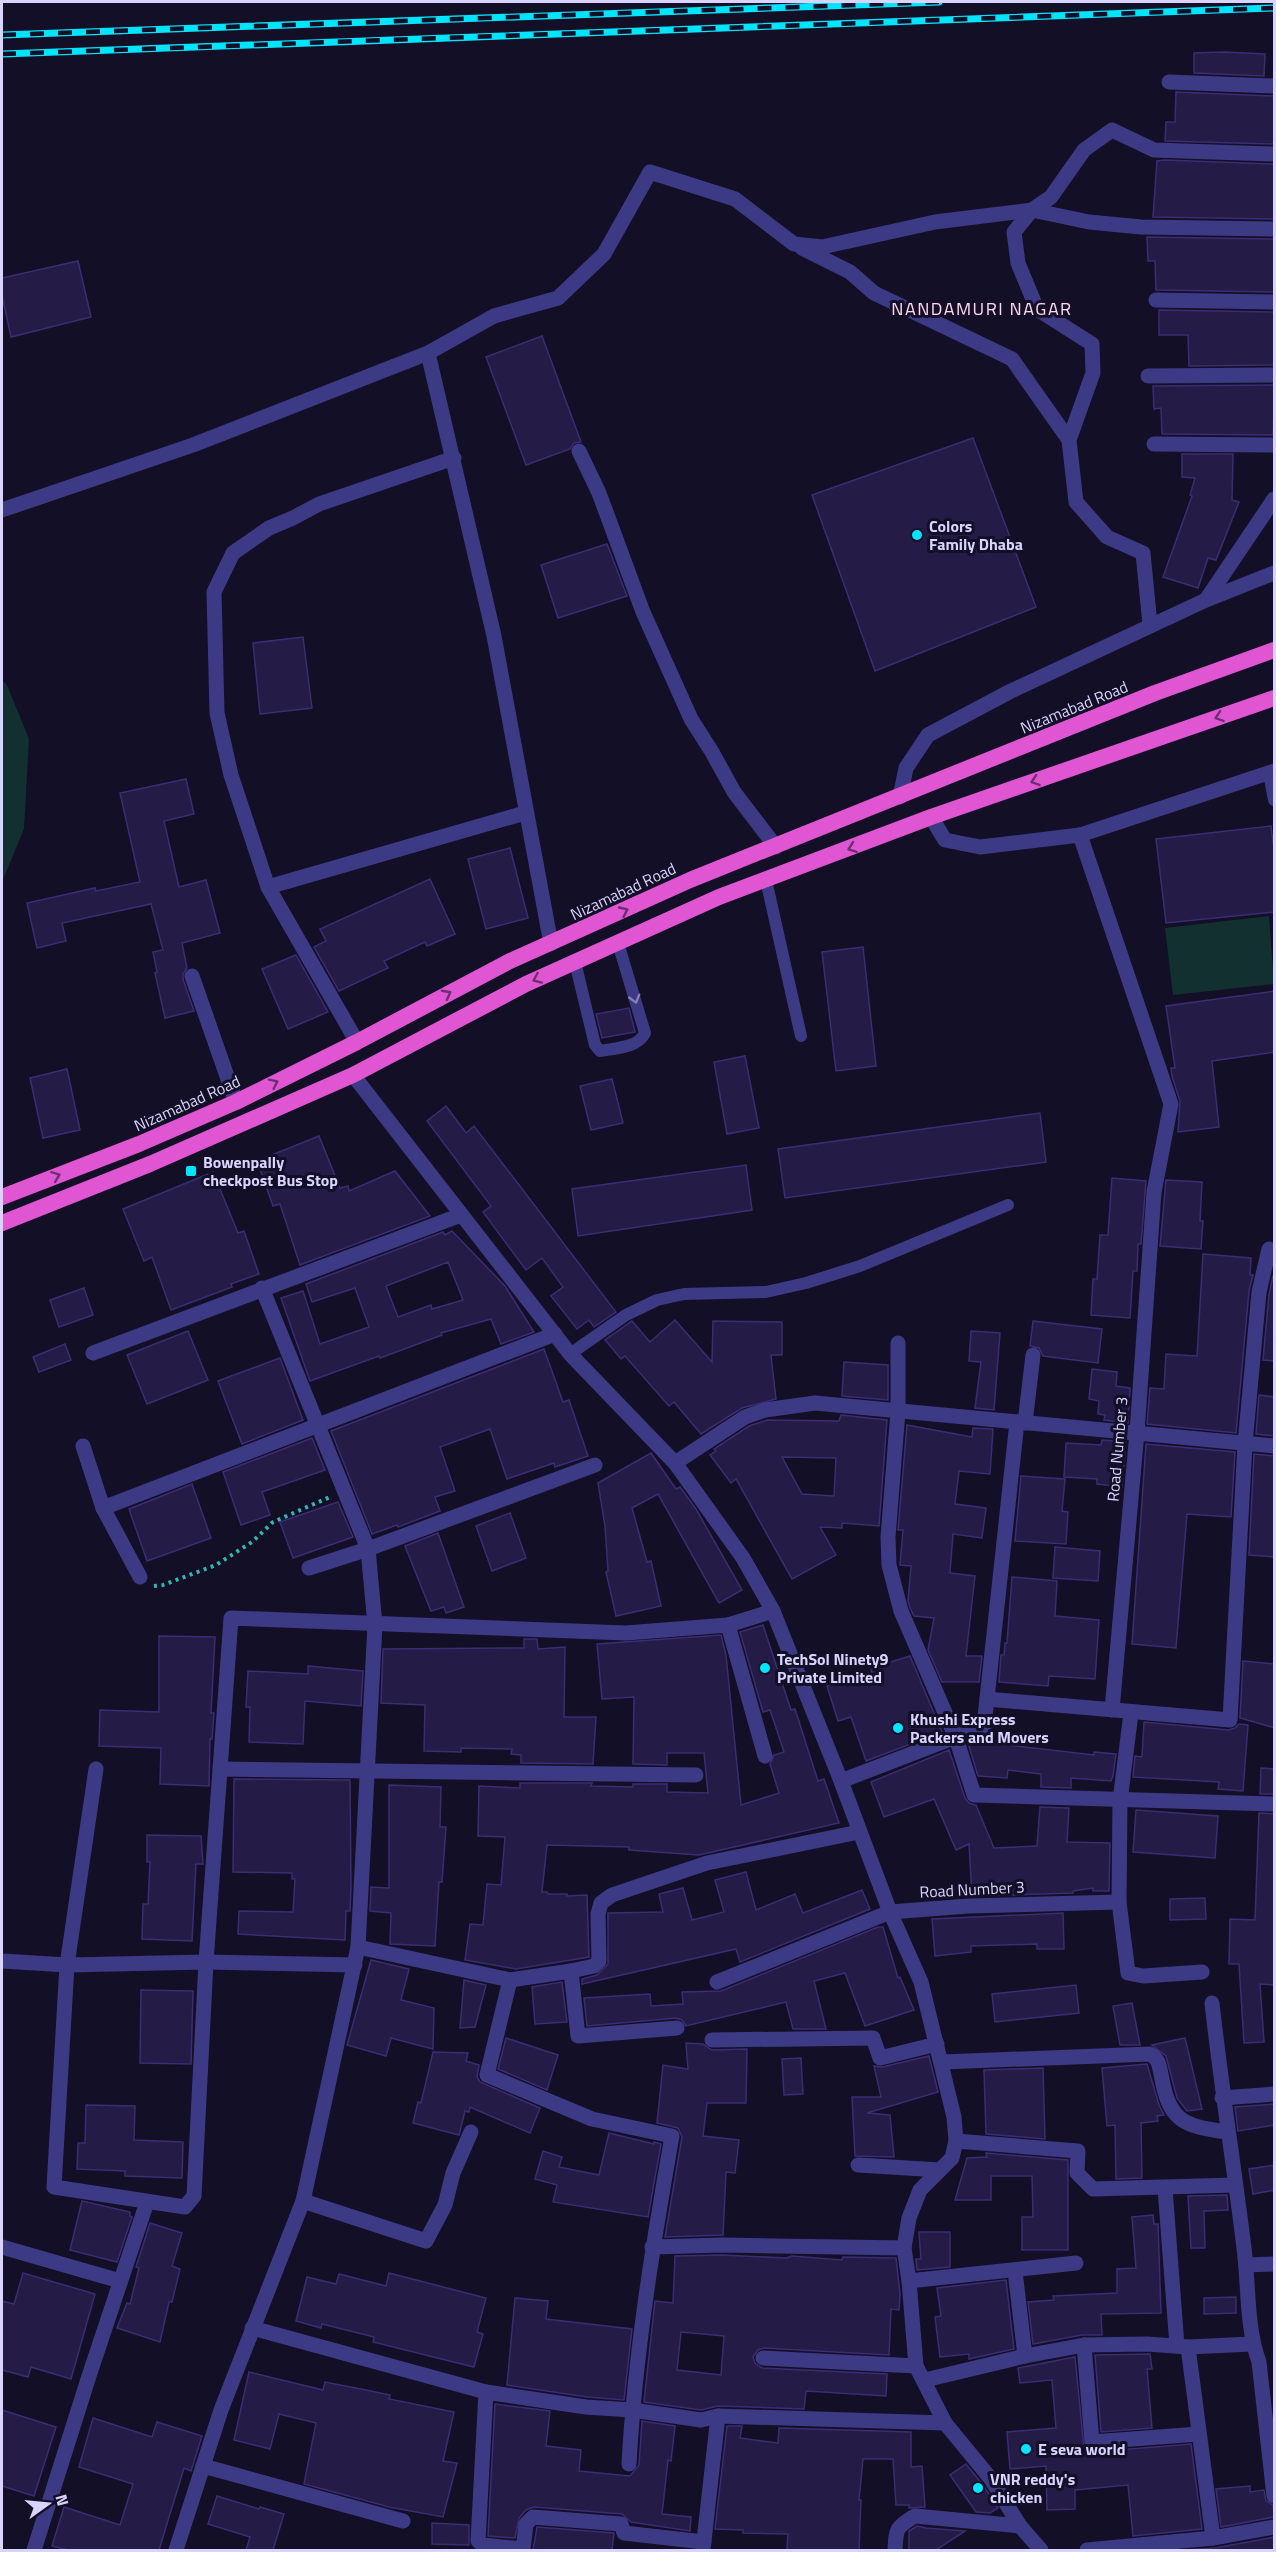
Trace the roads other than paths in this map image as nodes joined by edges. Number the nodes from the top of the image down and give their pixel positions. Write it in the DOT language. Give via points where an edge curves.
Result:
graph roads {
  1 [pos="1169,82"];
  2 [pos="1275,87"];
  3 [pos="1275,154"];
  4 [pos="1032,210"];
  5 [pos="1275,230"];
  6 [pos="794,244"];
  7 [pos="1156,300"];
  8 [pos="1275,302"];
  9 [pos="428,353"];
  10 [pos="1275,375"];
  11 [pos="1148,376"];
  12 [pos="1069,440"];
  13 [pos="1154,444"];
  14 [pos="1275,445"];
  15 [pos="579,450"];
  16 [pos="454,458"];
  17 [pos="1275,499"];
  18 [pos="2,510"];
  19 [pos="1275,573"];
  20 [pos="1206,600"];
  21 [pos="1150,626"];
  22 [pos="1275,650"];
  23 [pos="1275,698"];
  24 [pos="1272,772"];
  25 [pos="900,797"];
  26 [pos="1275,800"];
  27 [pos="525,813"];
  28 [pos="931,817"];
  29 [pos="1080,835"];
  30 [pos="776,847"];
  31 [pos="766,880"];
  32 [pos="268,887"];
  33 [pos="618,943"];
  34 [pos="551,944"];
  35 [pos="575,962"];
  36 [pos="192,976"];
  37 [pos="801,1036"];
  38 [pos="357,1042"];
  39 [pos="353,1075"];
  40 [pos="236,1102"];
  41 [pos="2,1197"];
  42 [pos="1008,1205"];
  43 [pos="461,1215"];
  44 [pos="2,1223"];
  45 [pos="1269,1250"];
  46 [pos="262,1288"];
  47 [pos="555,1334"];
  48 [pos="898,1343"];
  49 [pos="93,1353"];
  50 [pos="570,1354"];
  51 [pos="1033,1355"];
  52 [pos="898,1411"];
  53 [pos="1021,1423"];
  54 [pos="318,1424"];
  55 [pos="1137,1432"];
  56 [pos="1245,1444"];
  57 [pos="83,1446"];
  58 [pos="1275,1446"];
  59 [pos="675,1463"];
  60 [pos="596,1465"];
  61 [pos="103,1508"];
  62 [pos="368,1549"];
  63 [pos="309,1568"];
  64 [pos="140,1577"];
  65 [pos="773,1611"];
  66 [pos="375,1625"];
  67 [pos="728,1625"];
  68 [pos="987,1700"];
  69 [pos="1112,1710"];
  70 [pos="1131,1713"];
  71 [pos="956,1738"];
  72 [pos="765,1756"];
  73 [pos="96,1769"];
  74 [pos="220,1769"];
  75 [pos="366,1772"];
  76 [pos="696,1775"];
  77 [pos="841,1781"];
  78 [pos="1120,1801"];
  79 [pos="1275,1804"];
  80 [pos="859,1832"];
  81 [pos="1119,1902"];
  82 [pos="890,1912"];
  83 [pos="358,1947"];
  84 [pos="2,1961"];
  85 [pos="206,1962"];
  86 [pos="67,1965"];
  87 [pos="355,1965"];
  88 [pos="571,1971"];
  89 [pos="1202,1972"];
  90 [pos="510,1980"];
  91 [pos="717,1982"];
  92 [pos="1212,2003"];
  93 [pos="677,2028"];
  94 [pos="712,2040"];
  95 [pos="937,2044"];
  96 [pos="942,2062"];
  97 [pos="1275,2094"];
  98 [pos="1222,2098"];
  99 [pos="471,2132"];
  100 [pos="1227,2132"];
  101 [pos="956,2141"];
  102 [pos="858,2165"];
  103 [pos="940,2170"];
  104 [pos="1235,2185"];
  105 [pos="1165,2188"];
  106 [pos="303,2200"];
  107 [pos="147,2202"];
  108 [pos="2,2247"];
  109 [pos="652,2247"];
  110 [pos="904,2248"];
  111 [pos="1076,2263"];
  112 [pos="1275,2264"];
  113 [pos="1246,2265"];
  114 [pos="1015,2271"];
  115 [pos="909,2281"];
  116 [pos="120,2282"];
  117 [pos="252,2328"];
  118 [pos="1252,2344"];
  119 [pos="1084,2345"];
  120 [pos="1183,2346"];
  121 [pos="1024,2356"];
  122 [pos="763,2358"];
  123 [pos="916,2366"];
  124 [pos="925,2380"];
  125 [pos="486,2392"];
  126 [pos="632,2410"];
  127 [pos="718,2416"];
  128 [pos="945,2423"];
  129 [pos="1199,2434"];
  130 [pos="629,2464"];
  131 [pos="203,2466"];
  132 [pos="1275,2496"];
  133 [pos="403,2522"];
  134 [pos="1020,2526"];
  135 [pos="1275,2527"];
  136 [pos="1214,2538"];
  137 [pos="703,2546"];
  138 [pos="34,2550"];
  139 [pos="176,2550"];
  140 [pos="523,2550"];
  141 [pos="895,2550"];
  142 [pos="1041,2550"];
  143 [pos="1087,2550"];
  1 -- 2 [label="street"];
  3 -- 4 [label="street" via="1154,150 1112,130 1084,150 1051,197"];
  4 -- 5 [label="street" via="1089,222 1142,227"];
  4 -- 6 [label="street" via="935,222 822,247"];
  4 -- 12 [label="street" via="1014,232 1018,263 1037,309 1092,344 1093,374"];
  6 -- 9 [label="street" via="735,199 650,172 604,254 558,298 495,316"];
  6 -- 12 [label="street" via="850,272 874,293 1012,359"];
  7 -- 8 [label="street"];
  9 -- 16 [label="street"];
  9 -- 18 [label="street" via="193,446"];
  10 -- 11 [label="street"];
  12 -- 21 [label="street" via="1076,502 1107,537 1143,553"];
  13 -- 14 [label="street"];
  15 -- 30 [label="street" via="690,719 734,792"];
  16 -- 27 [label="street" via="494,636"];
  16 -- 32 [label="street" via="319,504 269,528 233,553 214,592 217,713 231,776"];
  17 -- 20 [label="street"];
  19 -- 20 [label="street"];
  20 -- 21 [label="street"];
  21 -- 25 [label="street" via="928,735 906,768"];
  22 -- 25 [label="highway, Nizamabad Road" via="1155,693"];
  23 -- 28 [label="highway, one-way"];
  24 -- 26 [label="lane"];
  24 -- 29 [label="street"];
  25 -- 30 [label="highway, Nizamabad Road"];
  27 -- 32 [label="street"];
  27 -- 34 [label="street"];
  28 -- 29 [label="street" via="945,840 980,848"];
  28 -- 31 [label="highway, one-way"];
  29 -- 55 [label="street, Road Number 3" via="1171,1104 1154,1192"];
  34 -- 30 [label="highway, Nizamabad Road, one-way" via="690,880"];
  31 -- 33 [label="highway"];
  31 -- 37 [label="lane"];
  32 -- 38 [label="street"];
  33 -- 35 [label="highway"];
  33 -- 35 [label="lane, one-way" via="645,1033 636,1044 600,1051 595,1045"];
  38 -- 34 [label="highway, Nizamabad Road, one-way" via="510,961"];
  35 -- 39 [label="highway, one-way"];
  36 -- 40 [label="street"];
  40 -- 38 [label="highway, Nizamabad Road, one-way"];
  39 -- 43 [label="street"];
  39 -- 44 [label="highway" via="150,1164"];
  41 -- 40 [label="highway, Nizamabad Road, one-way"];
  42 -- 50 [label="lane" via="860,1266 806,1283 766,1292 684,1294 657,1300 626,1315"];
  43 -- 46 [label="street"];
  43 -- 47 [label="street"];
  45 -- 56 [label="street" via="1259,1292"];
  46 -- 49 [label="street"];
  46 -- 54 [label="street"];
  47 -- 50 [label="street"];
  47 -- 54 [label="street"];
  48 -- 52 [label="street"];
  50 -- 59 [label="street"];
  51 -- 53 [label="street"];
  52 -- 53 [label="street"];
  52 -- 59 [label="street" via="815,1403 765,1410 745,1417"];
  52 -- 71 [label="street" via="888,1538 893,1587"];
  53 -- 55 [label="street"];
  53 -- 68 [label="street"];
  54 -- 61 [label="street"];
  54 -- 62 [label="street"];
  55 -- 56 [label="street"];
  55 -- 69 [label="street, Road Number 3"];
  56 -- 58 [label="street"];
  56 -- 70 [label="street" via="1230,1720"];
  57 -- 61 [label="street"];
  59 -- 65 [label="street" via="744,1558"];
  60 -- 62 [label="street"];
  61 -- 64 [label="street"];
  62 -- 63 [label="street"];
  62 -- 66 [label="street"];
  65 -- 67 [label="street"];
  65 -- 77 [label="street"];
  66 -- 67 [label="street" via="626,1634"];
  66 -- 74 [label="street" via="231,1618"];
  66 -- 75 [label="street"];
  67 -- 72 [label="street"];
  68 -- 69 [label="street"];
  68 -- 71 [label="street" via="984,1726"];
  69 -- 70 [label="street"];
  70 -- 78 [label="street"];
  71 -- 77 [label="street"];
  71 -- 78 [label="street" via="974,1795"];
  73 -- 86 [label="street"];
  74 -- 75 [label="street"];
  74 -- 85 [label="street"];
  75 -- 76 [label="street"];
  75 -- 83 [label="street"];
  77 -- 80 [label="street"];
  78 -- 79 [label="street"];
  78 -- 81 [label="street"];
  80 -- 82 [label="street"];
  80 -- 88 [label="street" via="707,1863 612,1895 601,1903 598,1914 599,1961 594,1966"];
  81 -- 82 [label="street, Road Number 3"];
  81 -- 89 [label="street" via="1128,1973 1143,1976"];
  82 -- 91 [label="street, Road Number 3"];
  82 -- 95 [label="street" via="921,1982"];
  83 -- 87 [label="street"];
  83 -- 90 [label="street"];
  84 -- 86 [label="street"];
  85 -- 86 [label="street"];
  85 -- 87 [label="street"];
  85 -- 107 [label="street" via="194,2196 185,2207"];
  86 -- 107 [label="street" via="54,2187"];
  87 -- 106 [label="street"];
  88 -- 90 [label="street"];
  88 -- 93 [label="street" via="578,2036"];
  90 -- 109 [label="street" via="487,2074 592,2119 672,2136"];
  92 -- 98 [label="street"];
  94 -- 95 [label="street" via="873,2038 880,2058"];
  95 -- 96 [label="street"];
  96 -- 100 [label="street" via="1150,2054 1159,2063 1164,2092 1176,2116 1203,2129"];
  96 -- 101 [label="street"];
  97 -- 98 [label="street"];
  98 -- 100 [label="street"];
  99 -- 106 [label="street" via="453,2173 445,2205 426,2241"];
  100 -- 104 [label="street"];
  101 -- 103 [label="street" via="952,2158"];
  101 -- 105 [label="street" via="1078,2151 1077,2173 1093,2189"];
  102 -- 103 [label="street"];
  103 -- 110 [label="street" via="920,2190 909,2218"];
  104 -- 105 [label="street"];
  104 -- 113 [label="street"];
  105 -- 120 [label="street"];
  106 -- 117 [label="street"];
  107 -- 116 [label="street"];
  108 -- 116 [label="street"];
  109 -- 110 [label="street"];
  109 -- 126 [label="street"];
  110 -- 115 [label="street"];
  111 -- 114 [label="street"];
  112 -- 113 [label="street"];
  113 -- 118 [label="street"];
  114 -- 115 [label="street"];
  114 -- 121 [label="street"];
  115 -- 123 [label="street"];
  116 -- 138 [label="street"];
  117 -- 125 [label="street"];
  117 -- 131 [label="street"];
  118 -- 120 [label="street"];
  118 -- 132 [label="street" via="1259,2362"];
  119 -- 120 [label="street"];
  119 -- 121 [label="street"];
  119 -- 129 [label="street" via="1092,2442"];
  120 -- 129 [label="street"];
  121 -- 124 [label="street"];
  122 -- 123 [label="street"];
  123 -- 124 [label="street"];
  124 -- 128 [label="street"];
  125 -- 126 [label="street"];
  125 -- 140 [label="street" via="478,2541"];
  126 -- 127 [label="street" via="701,2420"];
  126 -- 130 [label="street"];
  127 -- 128 [label="street"];
  127 -- 137 [label="street"];
  128 -- 134 [label="street" via="991,2479"];
  129 -- 136 [label="street"];
  131 -- 133 [label="street"];
  131 -- 139 [label="street"];
  134 -- 141 [label="street" via="915,2516 897,2529"];
  134 -- 142 [label="street"];
  135 -- 136 [label="street"];
  136 -- 143 [label="street"];
  137 -- 140 [label="street" via="624,2533 621,2524 534,2517 526,2524"];
}
